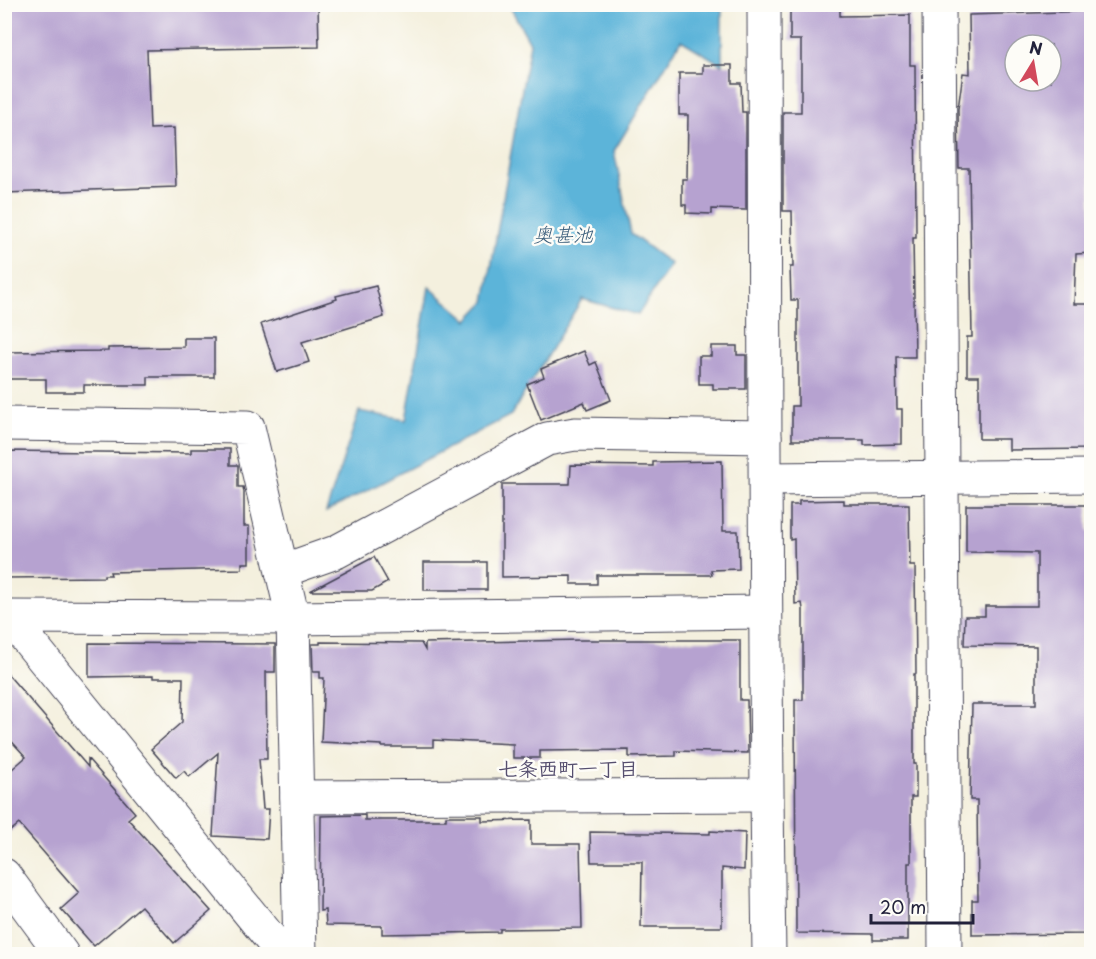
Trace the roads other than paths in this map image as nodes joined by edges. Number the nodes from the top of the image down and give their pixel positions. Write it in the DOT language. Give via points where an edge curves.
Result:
graph roads {
  1 [pos="764,4"];
  2 [pos="939,4"];
  3 [pos="4,424"];
  4 [pos="765,437"];
  5 [pos="1092,476"];
  6 [pos="941,477"];
  7 [pos="766,479"];
  8 [pos="282,571"];
  9 [pos="764,612"];
  10 [pos="7,617"];
  11 [pos="292,618"];
  12 [pos="766,795"];
  13 [pos="297,796"];
  14 [pos="4,875"];
  15 [pos="62,954"];
  16 [pos="283,954"];
  17 [pos="300,954"];
  18 [pos="769,954"];
  19 [pos="945,954"];
  1 -- 4 [label="street"];
  2 -- 6 [label="street"];
  3 -- 8 [label="street" via="248,427"];
  4 -- 7 [label="street"];
  4 -- 8 [label="street" via="575,434 547,439 336,552"];
  5 -- 6 [label="street"];
  6 -- 7 [label="street"];
  6 -- 19 [label="street"];
  7 -- 9 [label="street"];
  8 -- 11 [label="street"];
  9 -- 11 [label="street"];
  9 -- 12 [label="street"];
  10 -- 11 [label="street"];
  10 -- 16 [label="street"];
  11 -- 13 [label="street"];
  12 -- 13 [label="street"];
  12 -- 18 [label="street"];
  13 -- 17 [label="street"];
  14 -- 15 [label="street"];
}
